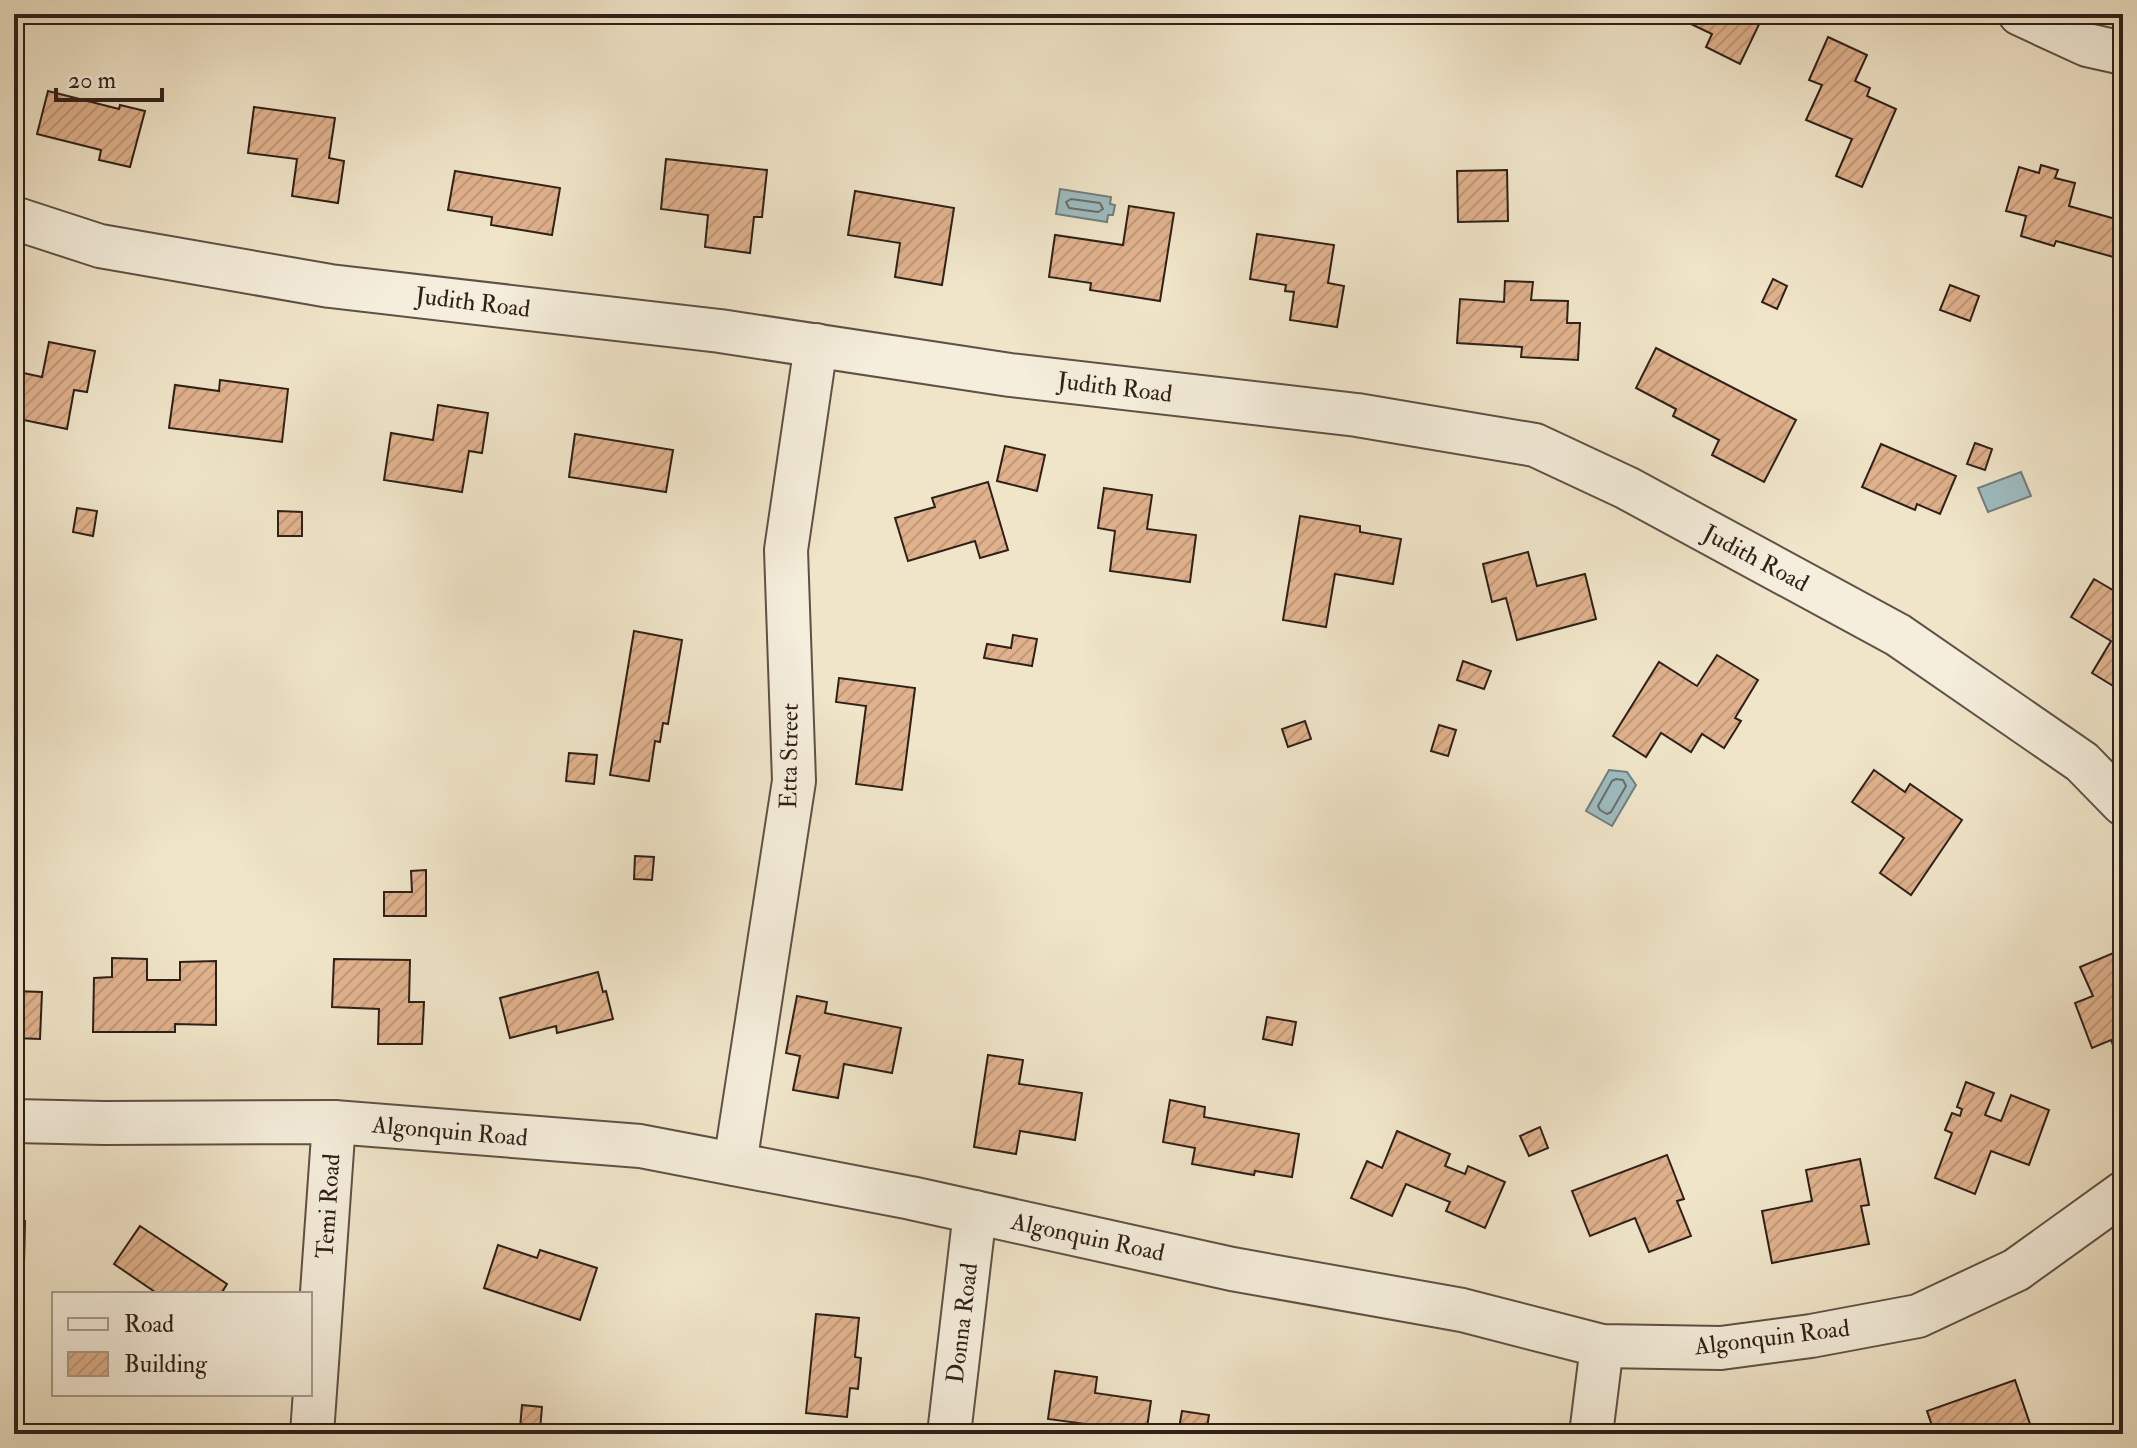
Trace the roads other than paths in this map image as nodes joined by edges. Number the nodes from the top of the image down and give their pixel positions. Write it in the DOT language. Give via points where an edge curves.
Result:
graph roads {
  1 [pos="2020,14"];
  2 [pos="2123,53"];
  3 [pos="14,218"];
  4 [pos="816,345"];
  5 [pos="2123,804"];
  6 [pos="14,1121"];
  7 [pos="334,1122"];
  8 [pos="735,1164"];
  9 [pos="2123,1193"];
  10 [pos="975,1212"];
  11 [pos="1602,1346"];
  12 [pos="312,1434"];
  13 [pos="949,1434"];
  14 [pos="1591,1434"];
  1 -- 2 [label="street" via="2087,45"];
  3 -- 4 [label="street, Judith Road" via="100,246 330,286"];
  4 -- 5 [label="street, Judith Road" via="1010,375 1357,415 1535,445 1627,488 1898,635 2082,762"];
  4 -- 8 [label="street, Etta Street" via="786,550 794,781"];
  6 -- 7 [label="street, Algonquin Road"];
  7 -- 8 [label="street, Algonquin Road" via="640,1146"];
  7 -- 12 [label="street, Temi Road"];
  8 -- 10 [label="street, Algonquin Road"];
  9 -- 11 [label="street, Algonquin Road" via="2016,1270 1918,1316 1721,1348"];
  10 -- 11 [label="street, Algonquin Road" via="1232,1269 1462,1310"];
  10 -- 13 [label="street, Donna Road"];
  11 -- 14 [label="street"];
}
